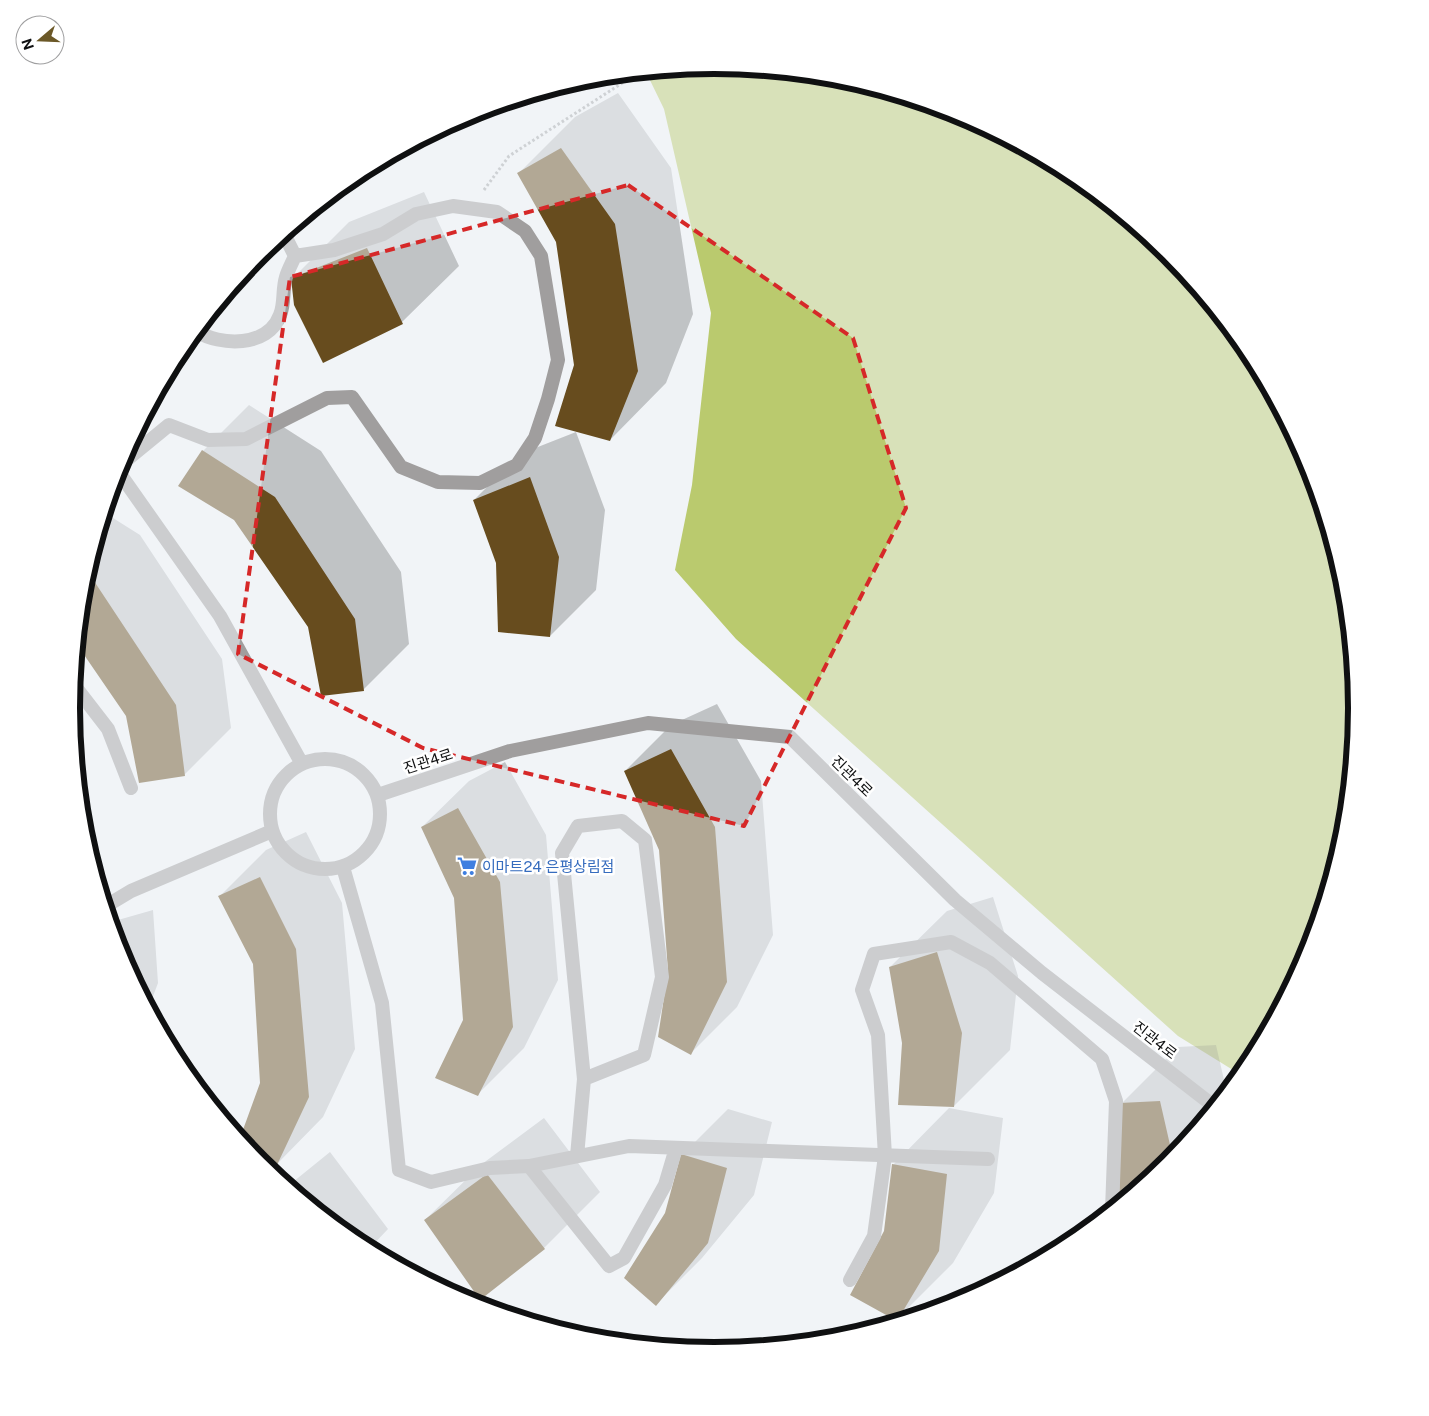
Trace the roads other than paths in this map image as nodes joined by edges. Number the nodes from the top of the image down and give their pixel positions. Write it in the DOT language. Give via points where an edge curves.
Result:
graph roads {
  1 [pos="287,240"];
  2 [pos="295,256"];
  3 [pos="202,335"];
  4 [pos="134,454"];
  5 [pos="124,479"];
  6 [pos="81,694"];
  7 [pos="302,764"];
  8 [pos="131,788"];
  9 [pos="378,795"];
  10 [pos="272,831"];
  11 [pos="343,867"];
  12 [pos="111,903"];
  13 [pos="584,1079"];
  14 [pos="1210,1104"];
  15 [pos="676,1148"];
  16 [pos="577,1156"];
  17 [pos="885,1156"];
  18 [pos="988,1159"];
  19 [pos="529,1166"];
  20 [pos="1112,1202"];
  21 [pos="850,1280"];
  1 -- 2 [label="lane"];
  2 -- 3 [label="lane" via="286,277 280,317 268,331 248,340 227,342"];
  2 -- 4 [label="lane" via="334,250 382,234 416,214 453,206 497,212 525,231 541,256 558,360 534,438 517,465 480,483 438,482 401,467 352,398 327,398 246,439 208,440 169,425"];
  5 -- 7 [label="lane" via="220,616"];
  6 -- 8 [label="lane" via="108,730"];
  7 -- 9 [label="lane" via="317,758 336,759 354,766 368,778"];
  7 -- 10 [label="lane" via="284,777 274,793 270,811"];
  9 -- 11 [label="lane" via="381,812 379,830 359,859"];
  9 -- 14 [label="lane, 진관4로" via="510,751 648,723 790,737 955,900 1042,973"];
  10 -- 11 [label="lane" via="280,846 293,859 308,867 326,870"];
  10 -- 12 [label="lane" via="131,891"];
  11 -- 19 [label="lane" via="382,1003 399,1170 431,1182 490,1168"];
  13 -- 13 [label="lane" via="562,853 578,826 622,821 645,840 662,977 644,1055"];
  13 -- 16 [label="lane"];
  15 -- 16 [label="lane" via="629,1146"];
  15 -- 17 [label="lane"];
  15 -- 19 [label="lane" via="665,1185 624,1258 610,1266"];
  16 -- 19 [label="lane"];
  17 -- 18 [label="lane"];
  17 -- 20 [label="lane" via="878,1034 862,990 874,954 951,942 990,963 1102,1059 1116,1101"];
  17 -- 21 [label="lane" via="874,1236"];
}
